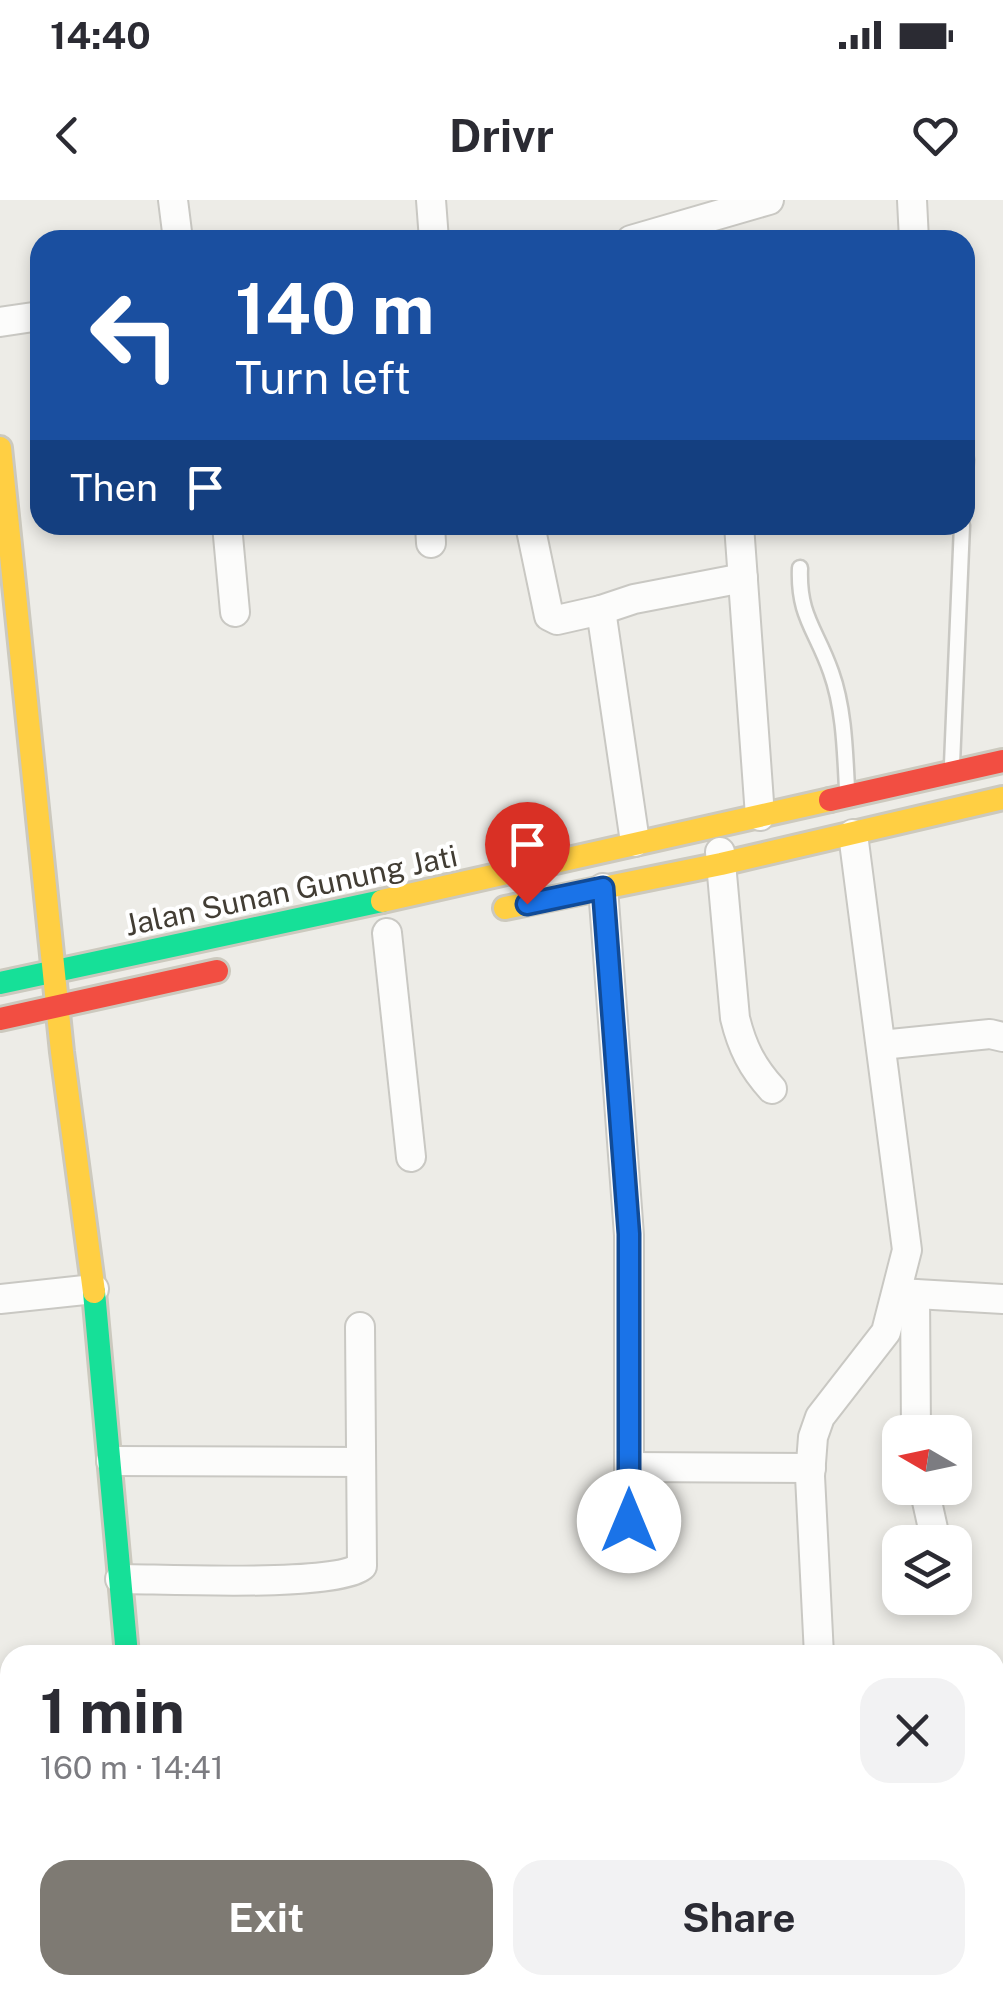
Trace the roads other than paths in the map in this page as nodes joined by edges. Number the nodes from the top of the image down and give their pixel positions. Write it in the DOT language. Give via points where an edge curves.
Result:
graph roads {
  1 [pos="173,200"];
  2 [pos="430,200"];
  3 [pos="769,200"];
  4 [pos="912,200"];
  5 [pos="177,230"];
  6 [pos="433,230"];
  7 [pos="709,230"];
  8 [pos="914,230"];
  9 [pos="30,318"];
  10 [pos="0,322"];
  11 [pos="0,448"];
  12 [pos="227,535"];
  13 [pos="532,535"];
  14 [pos="740,535"];
  15 [pos="962,535"];
  16 [pos="800,568"];
  17 [pos="743,578"];
  18 [pos="600,610"];
  19 [pos="236,612"];
  20 [pos="997,762"];
  21 [pos="954,772"];
  22 [pos="848,797"];
  23 [pos="1001,798"];
  24 [pos="813,805"];
  25 [pos="760,816"];
  26 [pos="717,826"];
  27 [pos="853,834"];
  28 [pos="635,842"];
  29 [pos="818,842"];
  30 [pos="561,862"];
  31 [pos="721,864"];
  32 [pos="603,888"];
  33 [pos="566,896"];
  34 [pos="489,911"];
  35 [pos="386,933"];
  36 [pos="233,968"];
  37 [pos="54,972"];
  38 [pos="0,983"];
  39 [pos="60,1007"];
  40 [pos="0,1019"];
  41 [pos="1003,1038"];
  42 [pos="882,1045"];
  43 [pos="772,1089"];
  44 [pos="411,1157"];
  45 [pos="94,1289"];
  46 [pos="906,1294"];
  47 [pos="1003,1299"];
  48 [pos="0,1300"];
  49 [pos="360,1326"];
  50 [pos="915,1415"];
  51 [pos="111,1460"];
  52 [pos="361,1462"];
  53 [pos="629,1467"];
  54 [pos="811,1468"];
  55 [pos="629,1548"];
  56 [pos="120,1579"];
  57 [pos="125,1645"];
  58 [pos="819,1645"];
  1 -- 5 [label="street"];
  2 -- 6 [label="street"];
  3 -- 7 [label="street"];
  4 -- 8 [label="street"];
  9 -- 10 [label="street"];
  11 -- 37 [label="main road"];
  12 -- 19 [label="street"];
  13 -- 18 [label="street" via="549,616 558,620"];
  14 -- 17 [label="street"];
  15 -- 21 [label="lane"];
  16 -- 22 [label="lane" via="799,596 840,708"];
  17 -- 18 [label="street"];
  17 -- 25 [label="street"];
  18 -- 28 [label="street"];
  20 -- 21 [label="main road, Jalan Sunan Gunung Jati"];
  20 -- 23 [label="main road"];
  21 -- 22 [label="main road, Jalan Sunan Gunung Jati"];
  22 -- 24 [label="main road, Jalan Sunan Gunung Jati"];
  23 -- 27 [label="main road"];
  24 -- 25 [label="main road, Jalan Sunan Gunung Jati"];
  24 -- 29 [label="main road"];
  25 -- 26 [label="main road, Jalan Sunan Gunung Jati"];
  26 -- 28 [label="main road, Jalan Sunan Gunung Jati"];
  26 -- 31 [label="street"];
  27 -- 29 [label="main road"];
  27 -- 42 [label="street"];
  28 -- 30 [label="main road, Jalan Sunan Gunung Jati"];
  29 -- 31 [label="main road"];
  30 -- 33 [label="main road"];
  30 -- 37 [label="main road, Jalan Sunan Gunung Jati"];
  31 -- 32 [label="main road"];
  31 -- 43 [label="street" via="741,1044"];
  32 -- 33 [label="main road"];
  32 -- 53 [label="street" via="629,1234"];
  33 -- 34 [label="main road"];
  35 -- 44 [label="street"];
  36 -- 39 [label="main road"];
  37 -- 38 [label="main road, Jalan Sunan Gunung Jati"];
  37 -- 39 [label="main road"];
  39 -- 40 [label="main road"];
  39 -- 45 [label="main road"];
  41 -- 42 [label="street"];
  42 -- 46 [label="street" via="907,1237"];
  45 -- 48 [label="street"];
  45 -- 51 [label="main road"];
  46 -- 47 [label="street"];
  46 -- 50 [label="street"];
  46 -- 54 [label="street" via="886,1332 820,1416"];
  49 -- 52 [label="street"];
  51 -- 52 [label="street"];
  51 -- 56 [label="main road"];
  52 -- 56 [label="street" via="362,1566 356,1571 287,1579"];
  53 -- 54 [label="street"];
  53 -- 55 [label="street"];
  54 -- 58 [label="street"];
  56 -- 57 [label="main road"];
}
